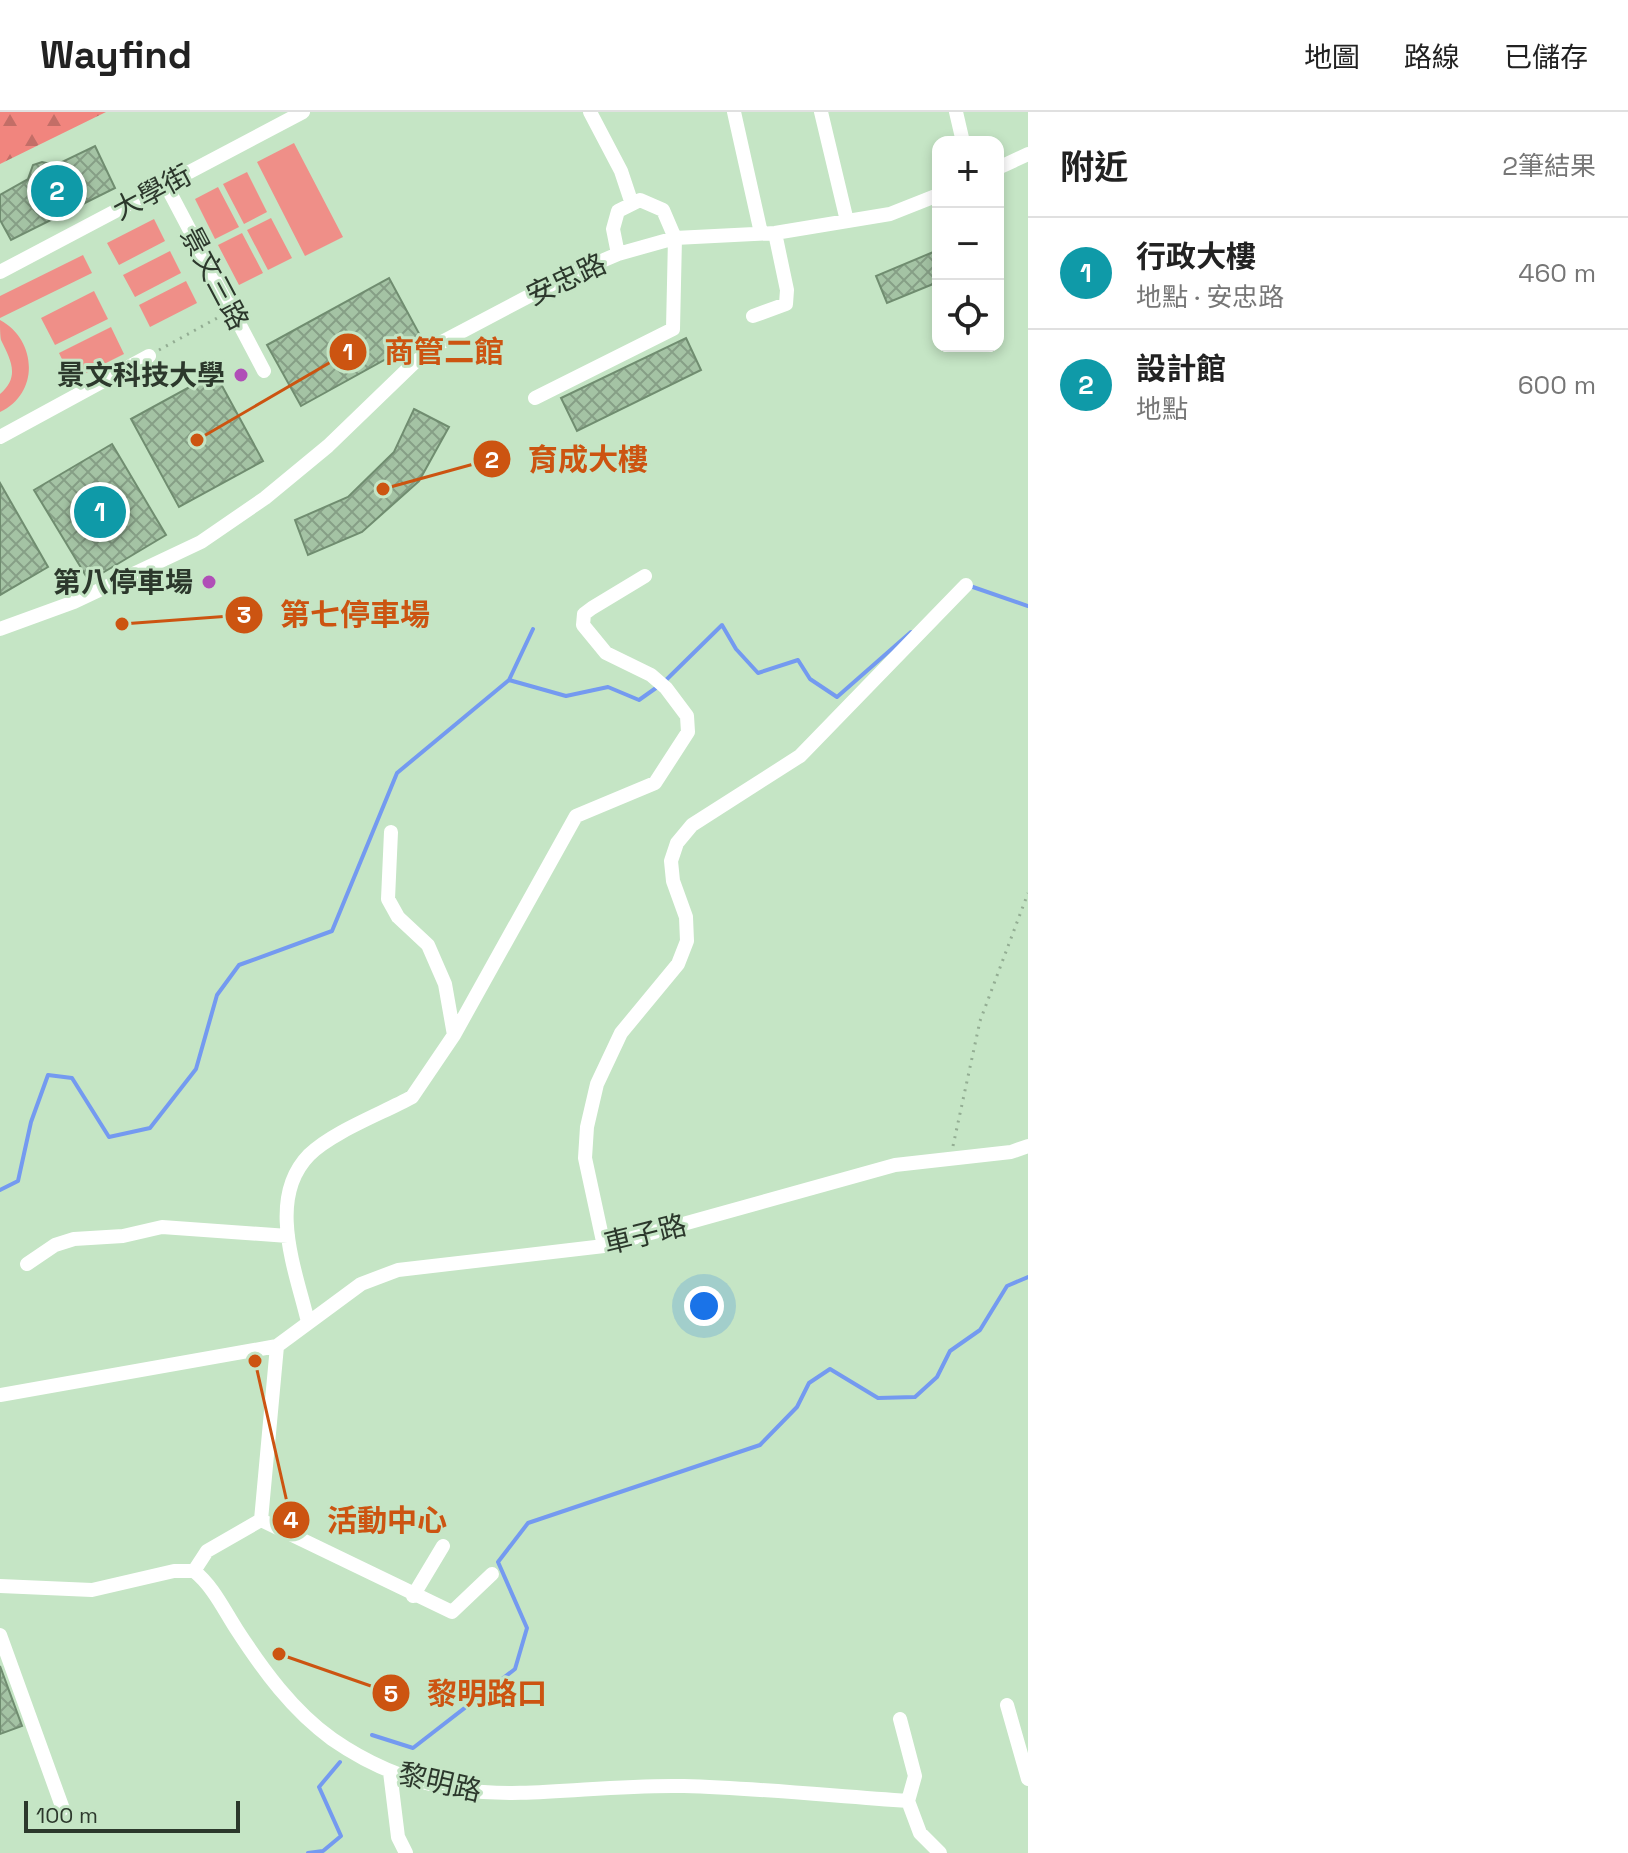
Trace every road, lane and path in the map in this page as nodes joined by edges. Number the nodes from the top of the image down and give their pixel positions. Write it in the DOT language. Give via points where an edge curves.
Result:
graph roads {
  1 [pos="303,112"];
  2 [pos="590,112"];
  3 [pos="734,112"];
  4 [pos="821,112"];
  5 [pos="956,112"];
  6 [pos="962,136"];
  7 [pos="1028,154"];
  8 [pos="1004,165"];
  9 [pos="166,185"];
  10 [pos="932,197"];
  11 [pos="631,201"];
  12 [pos="847,221"];
  13 [pos="768,233"];
  14 [pos="675,238"];
  15 [pos="618,254"];
  16 [pos="0,272"];
  17 [pos="232,310"];
  18 [pos="753,316"];
  19 [pos="149,356"];
  20 [pos="264,371"];
  21 [pos="535,398"];
  22 [pos="0,437"];
  23 [pos="645,576"];
  24 [pos="966,585"];
  25 [pos="0,629"];
  26 [pos="391,832"];
  27 [pos="1028,893"];
  28 [pos="454,1035"];
  29 [pos="1028,1146"];
  30 [pos="1011,1152"];
  31 [pos="1028,1154"];
  32 [pos="950,1157"];
  33 [pos="288,1236"];
  34 [pos="604,1246"];
  35 [pos="27,1264"];
  36 [pos="308,1322"];
  37 [pos="277,1346"];
  38 [pos="0,1395"];
  39 [pos="261,1520"];
  40 [pos="443,1546"];
  41 [pos="194,1571"];
  42 [pos="492,1574"];
  43 [pos="0,1586"];
  44 [pos="413,1596"];
  45 [pos="0,1635"];
  46 [pos="1007,1705"];
  47 [pos="900,1719"];
  48 [pos="390,1772"];
  49 [pos="1028,1779"];
  50 [pos="908,1801"];
  51 [pos="63,1809"];
  52 [pos="406,1853"];
  53 [pos="940,1853"];
  1 -- 9 [label="street, 大學街"];
  2 -- 11 [label="street"];
  3 -- 13 [label="street"];
  4 -- 12 [label="street"];
  5 -- 6 [label="street"];
  7 -- 8 [label="street"];
  9 -- 16 [label="street, 大學街"];
  9 -- 17 [label="street, 景文三路"];
  10 -- 12 [label="street, 安忠路" via="890,214"];
  11 -- 14 [label="street" via="648,200 663,210"];
  11 -- 15 [label="street" via="614,220"];
  12 -- 13 [label="street, 安忠路"];
  13 -- 14 [label="street, 安忠路"];
  13 -- 18 [label="street" via="787,290 786,304"];
  14 -- 15 [label="street, 安忠路"];
  14 -- 21 [label="street" via="673,329"];
  15 -- 25 [label="street, 安忠路" via="442,342 328,446 201,542 74,602"];
  17 -- 19 [label="path"];
  17 -- 20 [label="street, 景文三路"];
  19 -- 22 [label="street"];
  23 -- 28 [label="street" via="584,614 583,625 606,653 666,688 687,716 688,732 655,783 576,816"];
  24 -- 34 [label="street" via="800,756 692,825 677,843 671,861 673,881 686,917 687,941 678,964 621,1033 597,1084 587,1127 585,1158"];
  26 -- 28 [label="street" via="388,899 398,917 428,945 445,984"];
  27 -- 32 [label="path" via="980,1021"];
  28 -- 33 [label="street" via="412,1097 310,1155 288,1193"];
  29 -- 30 [label="street, 車子路"];
  30 -- 31 [label="street"];
  30 -- 32 [label="street, 車子路"];
  32 -- 34 [label="street, 車子路" via="895,1165"];
  33 -- 35 [label="street" via="162,1227 74,1239"];
  33 -- 36 [label="street"];
  34 -- 36 [label="street, 車子路" via="398,1270 361,1284"];
  36 -- 37 [label="street, 車子路"];
  37 -- 38 [label="street, 車子路"];
  37 -- 39 [label="street"];
  39 -- 41 [label="street" via="207,1551"];
  39 -- 44 [label="street"];
  40 -- 44 [label="street"];
  41 -- 43 [label="street" via="92,1590"];
  41 -- 48 [label="street, 黎明路" via="265,1672 301,1713 332,1739"];
  42 -- 44 [label="street" via="452,1612"];
  45 -- 51 [label="street"];
  46 -- 49 [label="street"];
  47 -- 50 [label="street" via="915,1776"];
  48 -- 50 [label="street, 黎明路" via="474,1794 682,1786"];
  48 -- 52 [label="street" via="398,1837"];
  50 -- 53 [label="street" via="920,1833"];
}
